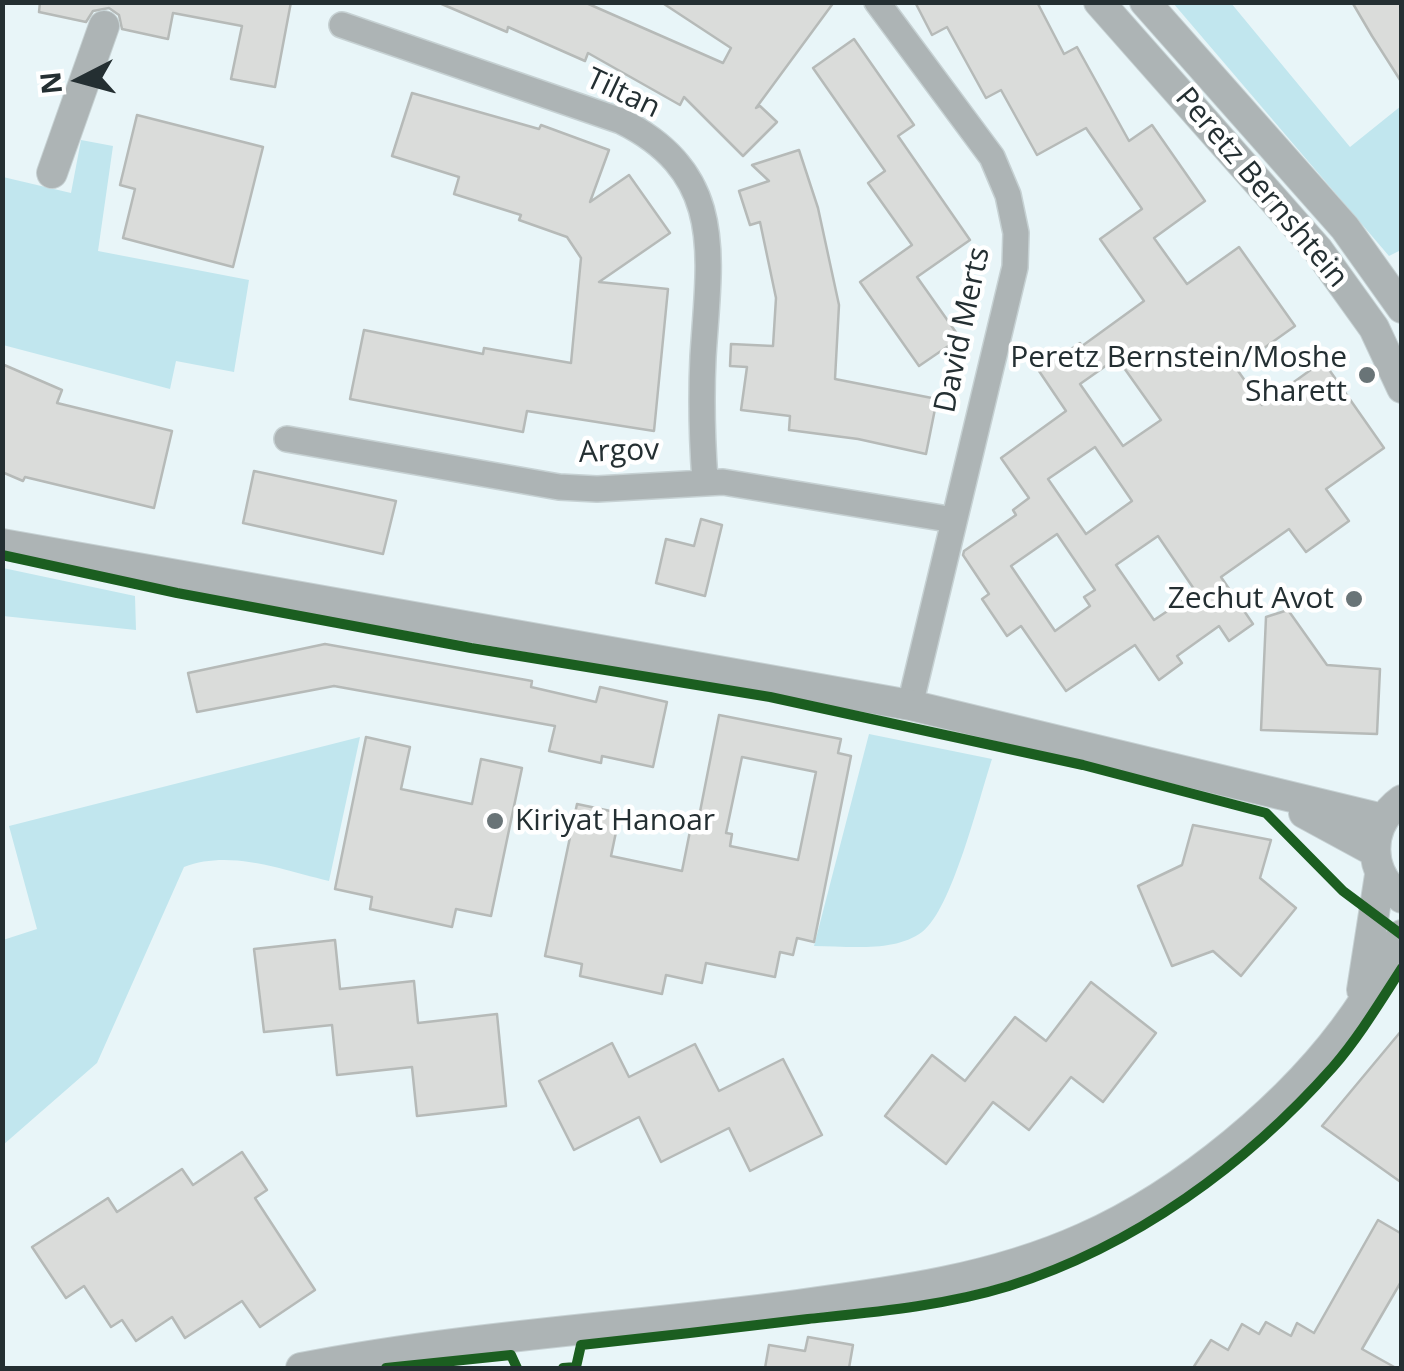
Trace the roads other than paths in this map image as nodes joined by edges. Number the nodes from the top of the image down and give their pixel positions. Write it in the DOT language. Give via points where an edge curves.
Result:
graph roads {
  1 [pos="877,2"];
  2 [pos="1100,2"];
  3 [pos="1145,2"];
  4 [pos="342,25"];
  5 [pos="104,26"];
  6 [pos="52,173"];
  7 [pos="1402,308"];
  8 [pos="1402,388"];
  9 [pos="287,439"];
  10 [pos="705,481"];
  11 [pos="954,520"];
  12 [pos="2,544"];
  13 [pos="910,705"];
  14 [pos="1267,790"];
  15 [pos="1392,810"];
  16 [pos="1377,863"];
  17 [pos="1402,898"];
  18 [pos="1402,934"];
  19 [pos="1357,1013"];
  20 [pos="301,1368"];
  1 -- 11 [label="street, David Merts" via="992,157 1016,233 1015,267"];
  2 -- 8 [label="street, Peretz Bernshtein" via="1318,250 1374,328"];
  3 -- 7 [label="street, Peretz Bernshtein" via="1345,228"];
  4 -- 10 [label="street, Tiltan" via="621,122 644,133 680,168 708,229"];
  5 -- 6 [label="street"];
  9 -- 10 [label="street, Argov" via="559,486"];
  10 -- 11 [label="street, Argov"];
  11 -- 13 [label="street, David Merts"];
  12 -- 13 [label="street"];
  13 -- 14 [label="street"];
  14 -- 15 [label="street"];
  14 -- 16 [label="street"];
  15 -- 16 [label="street" via="1376,836"];
  16 -- 17 [label="street"];
  16 -- 19 [label="street"];
  18 -- 19 [label="street"];
  19 -- 20 [label="street" via="1311,1070 1214,1159 1118,1222 1037,1257 884,1293"];
}
